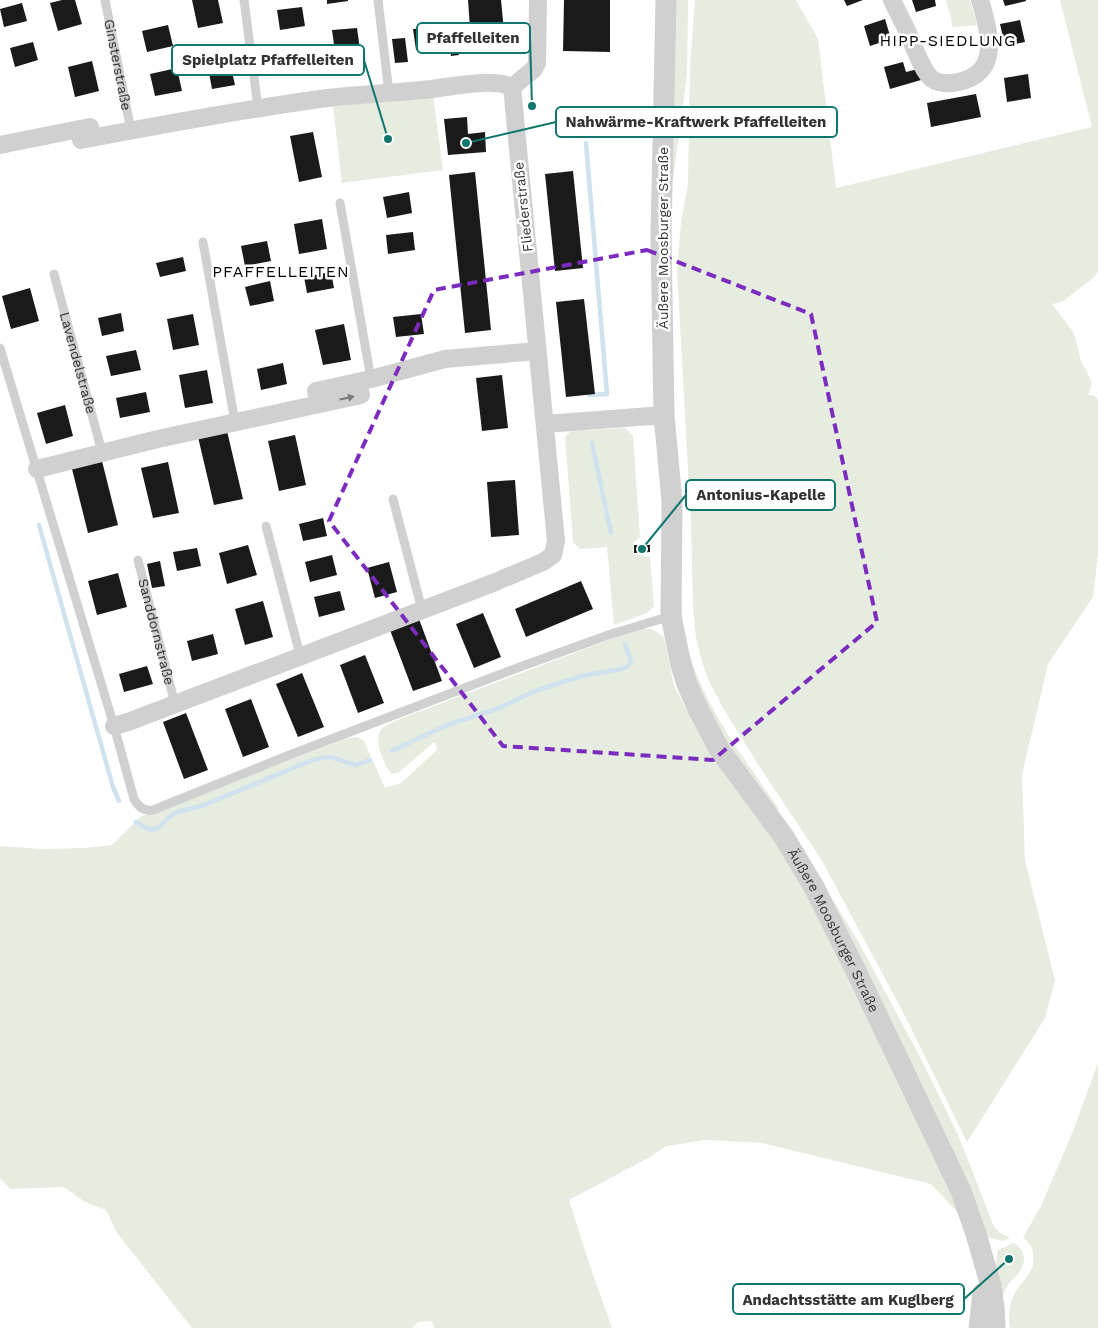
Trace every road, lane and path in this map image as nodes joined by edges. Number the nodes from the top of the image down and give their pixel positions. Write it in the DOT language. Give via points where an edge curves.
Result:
graph roads {
  1 [pos="105,0"];
  2 [pos="244,0"];
  3 [pos="378,0"];
  4 [pos="538,0"];
  5 [pos="666,0"];
  6 [pos="892,0"];
  7 [pos="980,0"];
  8 [pos="512,87"];
  9 [pos="389,93"];
  10 [pos="258,108"];
  11 [pos="131,130"];
  12 [pos="0,145"];
  13 [pos="340,203"];
  14 [pos="203,242"];
  15 [pos="54,274"];
  16 [pos="0,348"];
  17 [pos="537,351"];
  18 [pos="365,380"];
  19 [pos="664,415"];
  20 [pos="235,422"];
  21 [pos="545,424"];
  22 [pos="102,452"];
  23 [pos="37,469"];
  24 [pos="393,498"];
  25 [pos="266,526"];
  26 [pos="553,555"];
  27 [pos="138,560"];
  28 [pos="422,610"];
  29 [pos="671,612"];
  30 [pos="300,656"];
  31 [pos="175,704"];
  32 [pos="114,726"];
  33 [pos="984,1263"];
  34 [pos="979,1328"];
  35 [pos="995,1328"];
  1 -- 11 [label="lane, Ginsterstraße"];
  2 -- 10 [label="lane"];
  3 -- 9 [label="lane"];
  4 -- 8 [label="street" via="537,63"];
  5 -- 19 [label="street, Äußere Moosburger Straße" via="661,227"];
  6 -- 7 [label="street" via="924,69 932,79 944,83 975,76 987,61 989,38"];
  8 -- 9 [label="street, Ginsterstraße" via="482,83"];
  8 -- 17 [label="street, Fliederstraße"];
  9 -- 10 [label="street, Ginsterstraße"];
  10 -- 11 [label="street, Ginsterstraße"];
  11 -- 12 [label="street, Ginsterstraße" via="107,135 104,124"];
  13 -- 18 [label="lane"];
  14 -- 20 [label="lane"];
  15 -- 22 [label="lane, Lavendelstraße"];
  16 -- 23 [label="lane"];
  17 -- 18 [label="street" via="445,359"];
  17 -- 21 [label="street, Fliederstraße"];
  18 -- 20 [label="street" via="361,395"];
  19 -- 21 [label="street"];
  19 -- 29 [label="street, Äußere Moosburger Straße" via="672,502"];
  20 -- 22 [label="street"];
  21 -- 26 [label="street, Fliederstraße" via="556,541"];
  22 -- 23 [label="street"];
  23 -- 32 [label="lane"];
  24 -- 28 [label="lane"];
  25 -- 30 [label="lane"];
  26 -- 28 [label="street, Sanddornstraße" via="543,562"];
  27 -- 31 [label="lane, Sanddornstraße"];
  28 -- 30 [label="street, Sanddornstraße"];
  29 -- 32 [label="lane" via="517,668 153,810 141,809 134,799"];
  29 -- 33 [label="street, Äußere Moosburger Straße" via="681,665 702,717 719,749 784,836 814,887 961,1191"];
  30 -- 31 [label="street, Sanddornstraße"];
  31 -- 32 [label="street, Sanddornstraße"];
  33 -- 34 [label="street, Äußere Moosburger Straße"];
  33 -- 35 [label="street, Äußere Moosburger Straße" via="991,1286"];
}
